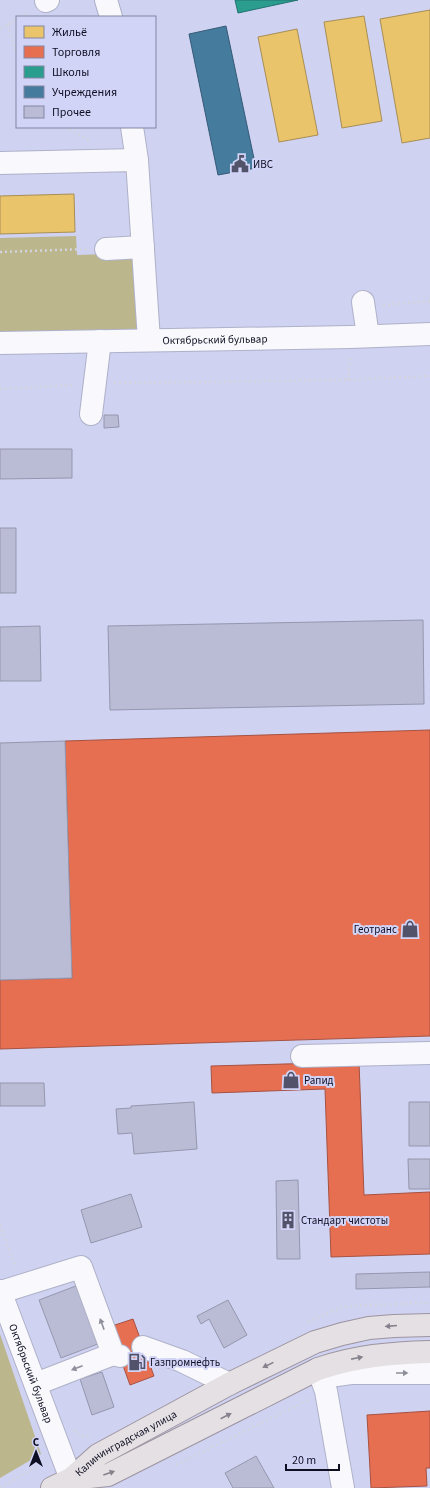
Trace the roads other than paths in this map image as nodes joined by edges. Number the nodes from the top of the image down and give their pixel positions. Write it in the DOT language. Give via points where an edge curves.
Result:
graph roads {
  1 [pos="106,0"];
  2 [pos="111,16"];
  3 [pos="132,128"];
  4 [pos="137,160"];
  5 [pos="0,163"];
  6 [pos="143,247"];
  7 [pos="106,249"];
  8 [pos="364,304"];
  9 [pos="430,334"];
  10 [pos="368,336"];
  11 [pos="149,340"];
  12 [pos="100,341"];
  13 [pos="0,343"];
  14 [pos="91,414"];
  15 [pos="430,1053"];
  16 [pos="302,1056"];
  17 [pos="0,1291"];
  18 [pos="430,1325"];
  19 [pos="143,1348"];
  20 [pos="430,1352"];
  21 [pos="430,1373"];
  22 [pos="322,1379"];
  23 [pos="36,1384"];
  24 [pos="230,1384"];
  25 [pos="61,1483"];
  26 [pos="343,1488"];
  1 -- 2 [label="street"];
  3 -- 4 [label="street"];
  4 -- 5 [label="street"];
  4 -- 6 [label="street"];
  6 -- 7 [label="street"];
  6 -- 11 [label="street"];
  8 -- 10 [label="street"];
  9 -- 10 [label="street, Октябрьский бульвар"];
  10 -- 11 [label="street, Октябрьский бульвар"];
  11 -- 12 [label="street, Октябрьский бульвар"];
  12 -- 13 [label="street, Октябрьский бульвар"];
  12 -- 14 [label="street"];
  15 -- 16 [label="street"];
  17 -- 23 [label="street, Октябрьский бульвар"];
  17 -- 23 [label="street" via="81,1266 117,1355"];
  18 -- 24 [label="main road, Калининградская улица, one-way" via="388,1326 342,1334 316,1342"];
  19 -- 24 [label="street" via="182,1361"];
  22 -- 20 [label="main road, Калининградская улица, one-way" via="341,1361 371,1355"];
  22 -- 21 [label="street, one-way" via="351,1373"];
  25 -- 22 [label="main road, Калининградская улица, one-way" via="108,1475"];
  22 -- 26 [label="street"];
  23 -- 25 [label="street, Октябрьский бульвар" via="60,1453"];
  24 -- 25 [label="main road, Калининградская улица" via="98,1455"];
}
